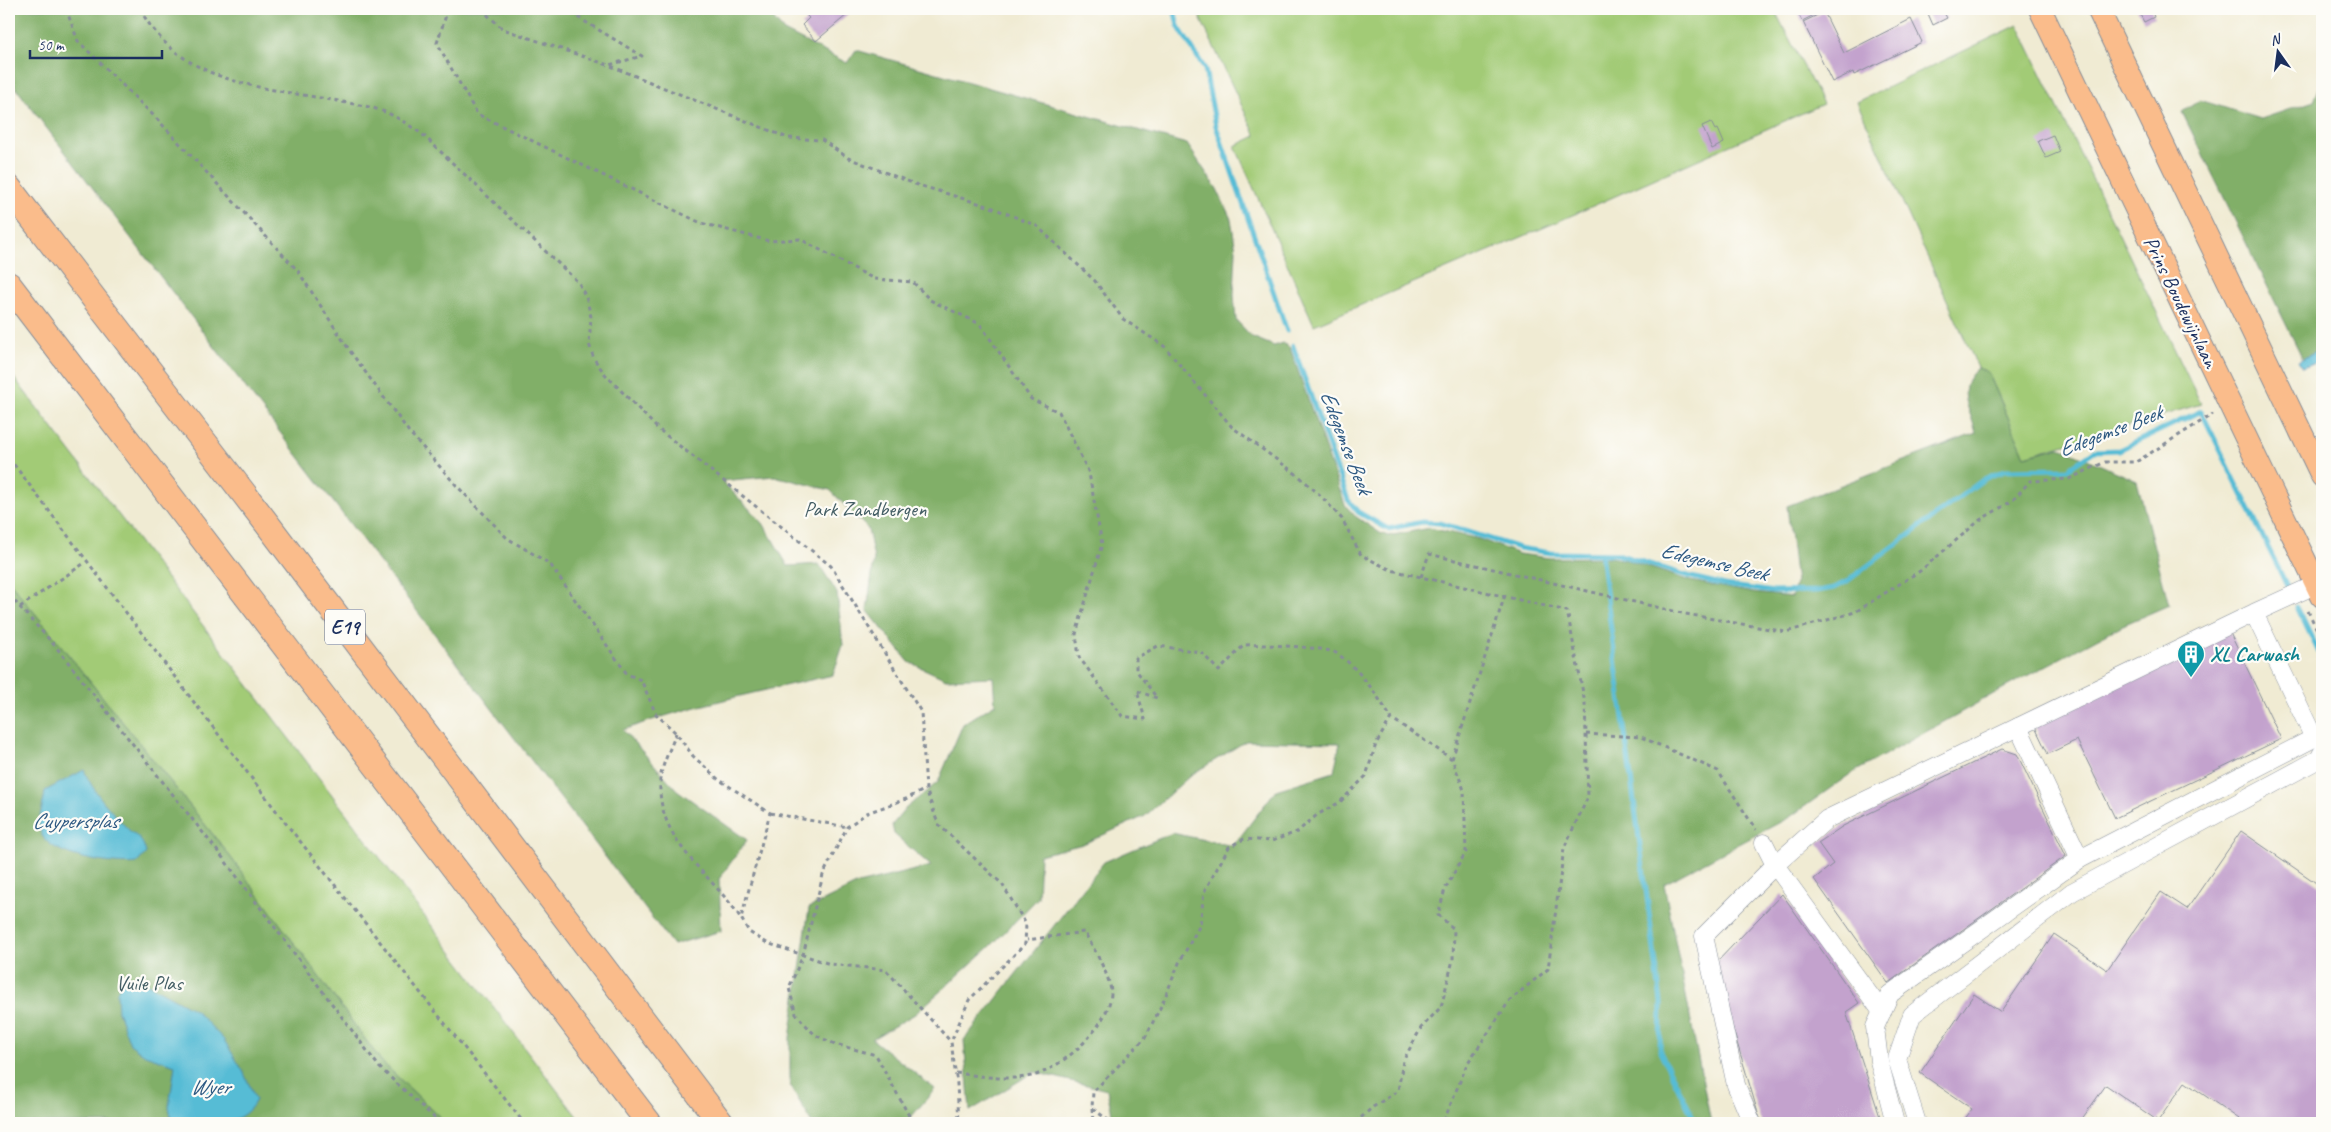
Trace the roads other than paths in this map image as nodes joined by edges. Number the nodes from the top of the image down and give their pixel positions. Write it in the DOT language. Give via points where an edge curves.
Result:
graph roads {
  1 [pos="2040,9"];
  2 [pos="2098,9"];
  3 [pos="9,188"];
  4 [pos="9,285"];
  5 [pos="2322,476"];
  6 [pos="2320,590"];
  7 [pos="2254,613"];
  8 [pos="2018,727"];
  9 [pos="2322,753"];
  10 [pos="1764,843"];
  11 [pos="2080,859"];
  12 [pos="1775,865"];
  13 [pos="1882,1012"];
  14 [pos="648,1123"];
  15 [pos="721,1123"];
  16 [pos="1752,1123"];
  17 [pos="1895,1123"];
  18 [pos="1917,1123"];
  1 -- 6 [label="main road, Prins Boudewijnlaan"];
  2 -- 5 [label="main road"];
  3 -- 15 [label="highway, E19"];
  4 -- 14 [label="highway"];
  6 -- 7 [label="lane"];
  7 -- 8 [label="lane"];
  7 -- 11 [label="lane" via="2314,738"];
  8 -- 11 [label="lane"];
  8 -- 12 [label="lane" via="1827,819"];
  9 -- 18 [label="lane" via="2319,759 2072,892 1912,1015 1897,1059"];
  10 -- 12 [label="lane"];
  11 -- 13 [label="lane" via="1890,994"];
  12 -- 13 [label="lane"];
  12 -- 16 [label="lane" via="1704,936 1736,1085"];
  13 -- 17 [label="lane" via="1876,1027 1879,1061"];
}
